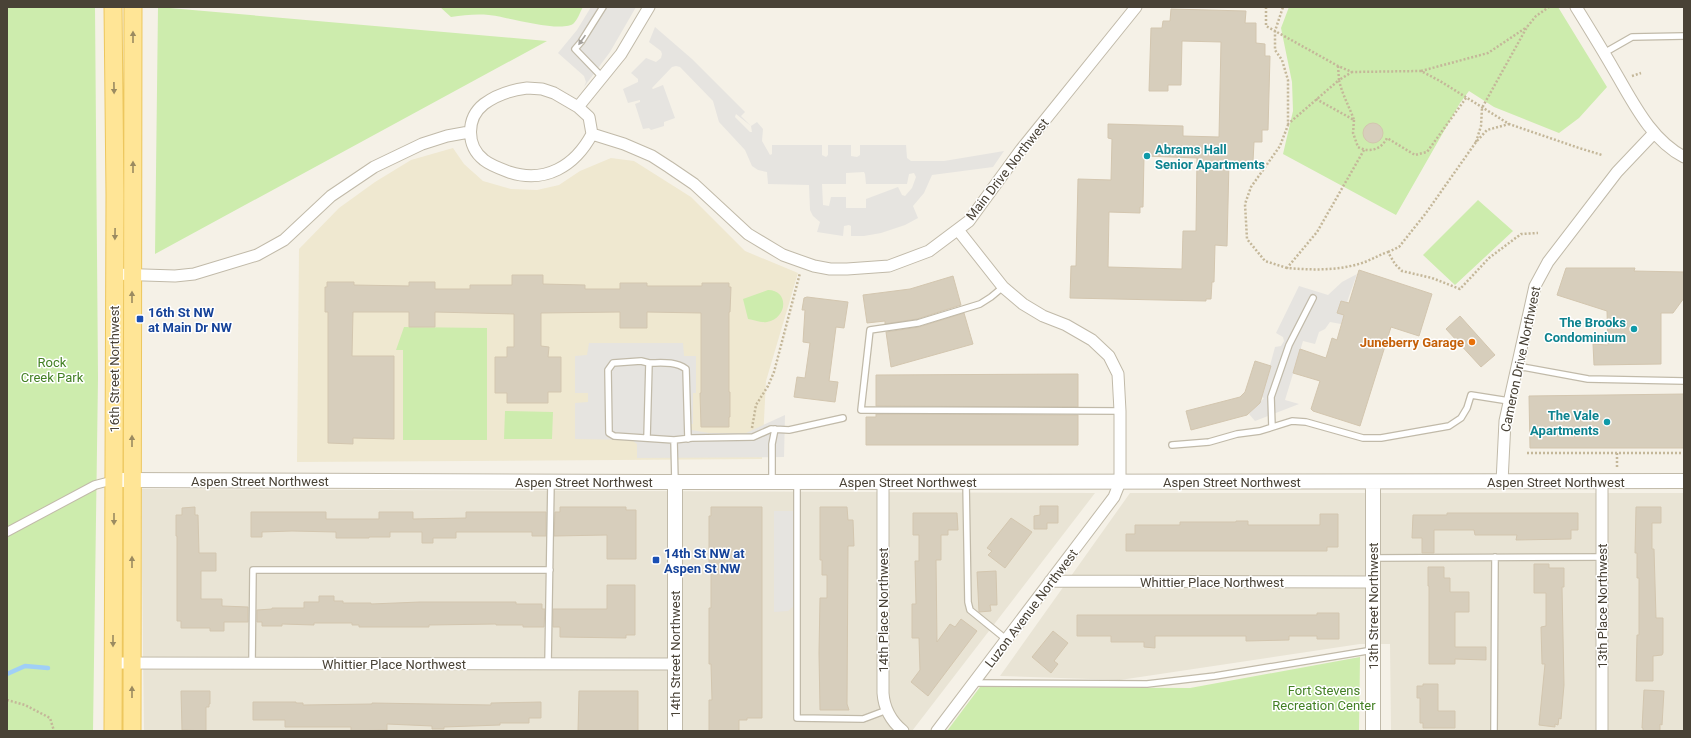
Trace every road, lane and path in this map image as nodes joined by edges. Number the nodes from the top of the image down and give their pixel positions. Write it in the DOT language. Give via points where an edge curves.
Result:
graph roads {
  1 [pos="113,7"];
  2 [pos="133,7"];
  3 [pos="603,7"];
  4 [pos="649,7"];
  5 [pos="1136,7"];
  6 [pos="1266,7"];
  7 [pos="1283,7"];
  8 [pos="1549,7"];
  9 [pos="1578,8"];
  10 [pos="1528,27"];
  11 [pos="1275,31"];
  12 [pos="1684,36"];
  13 [pos="1604,53"];
  14 [pos="1338,66"];
  15 [pos="1421,71"];
  16 [pos="1352,72"];
  17 [pos="1641,73"];
  18 [pos="603,78"];
  19 [pos="1628,78"];
  20 [pos="1339,80"];
  21 [pos="1466,98"];
  22 [pos="1316,99"];
  23 [pos="578,107"];
  24 [pos="1482,108"];
  25 [pos="1354,120"];
  26 [pos="1288,124"];
  27 [pos="1509,124"];
  28 [pos="469,132"];
  29 [pos="1654,133"];
  30 [pos="592,134"];
  31 [pos="1476,142"];
  32 [pos="1364,150"];
  33 [pos="1602,155"];
  34 [pos="1684,157"];
  35 [pos="958,230"];
  36 [pos="1538,233"];
  37 [pos="1388,252"];
  38 [pos="1287,268"];
  39 [pos="800,272"];
  40 [pos="114,274"];
  41 [pos="132,275"];
  42 [pos="1003,287"];
  43 [pos="1313,298"];
  44 [pos="649,363"];
  45 [pos="1517,366"];
  46 [pos="1684,381"];
  47 [pos="1509,401"];
  48 [pos="1120,411"];
  49 [pos="843,418"];
  50 [pos="752,428"];
  51 [pos="1272,428"];
  52 [pos="775,429"];
  53 [pos="647,438"];
  54 [pos="688,439"];
  55 [pos="674,440"];
  56 [pos="1172,445"];
  57 [pos="1527,453"];
  58 [pos="1617,453"];
  59 [pos="1684,453"];
  60 [pos="1617,468"];
  61 [pos="114,480"];
  62 [pos="132,480"];
  63 [pos="1684,481"];
  64 [pos="551,482"];
  65 [pos="675,482"];
  66 [pos="772,482"];
  67 [pos="797,482"];
  68 [pos="883,482"];
  69 [pos="966,482"];
  70 [pos="1120,482"];
  71 [pos="1373,482"];
  72 [pos="1502,482"];
  73 [pos="1602,482"];
  74 [pos="7,532"];
  75 [pos="1495,557"];
  76 [pos="1602,557"];
  77 [pos="1373,558"];
  78 [pos="550,570"];
  79 [pos="1050,581"];
  80 [pos="1373,582"];
  81 [pos="1007,640"];
  82 [pos="1373,650"];
  83 [pos="113,663"];
  84 [pos="132,663"];
  85 [pos="252,663"];
  86 [pos="548,664"];
  87 [pos="675,664"];
  88 [pos="974,683"];
  89 [pos="7,700"];
  90 [pos="887,710"];
  91 [pos="54,731"];
  92 [pos="113,731"];
  93 [pos="132,731"];
  94 [pos="675,731"];
  95 [pos="903,731"];
  96 [pos="937,731"];
  97 [pos="1373,731"];
  98 [pos="1494,731"];
  99 [pos="1602,731"];
  1 -- 40 [label="main road, 16th Street Northwest, one-way"];
  41 -- 2 [label="main road, 16th Street Northwest, one-way"];
  3 -- 18 [label="lane, one-way" via="574,49"];
  4 -- 18 [label="street"];
  5 -- 35 [label="street, Main Drive Northwest" via="1020,151 969,220"];
  6 -- 11 [label="path" via="1266,26"];
  7 -- 11 [label="path"];
  8 -- 10 [label="path" via="1536,16"];
  9 -- 13 [label="street"];
  10 -- 15 [label="path" via="1488,53"];
  10 -- 24 [label="path"];
  11 -- 14 [label="path"];
  11 -- 26 [label="path" via="1275,50 1282,60 1288,80"];
  12 -- 13 [label="lane" via="1632,37"];
  13 -- 29 [label="street"];
  14 -- 16 [label="path"];
  14 -- 20 [label="path"];
  15 -- 16 [label="path"];
  15 -- 21 [label="path"];
  16 -- 20 [label="path"];
  17 -- 19 [label="path"];
  18 -- 23 [label="street"];
  20 -- 22 [label="path"];
  20 -- 25 [label="path"];
  21 -- 24 [label="path"];
  21 -- 32 [label="path" via="1427,152 1415,155 1388,138 1384,145 1374,150"];
  22 -- 25 [label="path"];
  22 -- 26 [label="path"];
  23 -- 28 [label="street" via="542,89 512,90 482,105 473,119"];
  23 -- 30 [label="street" via="589,117"];
  24 -- 27 [label="path"];
  24 -- 31 [label="path" via="1481,126"];
  25 -- 32 [label="path" via="1353,133 1358,147"];
  26 -- 38 [label="path" via="1280,146 1251,187 1245,204 1247,238 1265,261"];
  27 -- 31 [label="path" via="1487,130"];
  27 -- 33 [label="path"];
  28 -- 30 [label="street" via="474,148 484,161 518,175 532,176 551,173 561,168 575,158"];
  28 -- 41 [label="street" via="422,144 374,167 331,196 284,240 268,250 194,274"];
  29 -- 34 [label="street"];
  29 -- 45 [label="street, Cameron Drive Northwest" via="1617,172 1541,273"];
  30 -- 35 [label="street, Main Drive Northwest" via="652,156 694,184 754,239 783,255 814,266 847,270 889,266 929,252"];
  31 -- 37 [label="path" via="1399,247"];
  32 -- 38 [label="path" via="1317,232"];
  35 -- 42 [label="street"];
  36 -- 37 [label="path" via="1521,234 1489,258 1460,289 1432,278 1402,271"];
  37 -- 38 [label="path" via="1345,267 1320,270"];
  39 -- 50 [label="path" via="774,372 756,405"];
  40 -- 41 [label="street"];
  40 -- 61 [label="main road, 16th Street Northwest"];
  62 -- 41 [label="main road, 16th Street Northwest, one-way"];
  42 -- 48 [label="street" via="1023,304 1043,316 1066,325 1092,340 1109,356 1118,374"];
  42 -- 48 [label="lane" via="980,304 918,322 870,330 861,410"];
  43 -- 51 [label="lane" via="1290,345 1271,397"];
  44 -- 53 [label="lane"];
  44 -- 53 [label="lane" via="613,363 608,370 609,434"];
  44 -- 54 [label="lane" via="680,365 686,369"];
  45 -- 46 [label="lane" via="1588,379"];
  45 -- 47 [label="street, Cameron Drive Northwest"];
  47 -- 51 [label="lane" via="1471,395 1461,418 1449,426 1372,439 1351,436 1306,422 1292,421"];
  47 -- 72 [label="street, Cameron Drive Northwest" via="1503,443"];
  48 -- 70 [label="street"];
  49 -- 52 [label="lane" via="789,430"];
  51 -- 56 [label="lane" via="1209,442"];
  52 -- 54 [label="lane" via="753,437"];
  52 -- 66 [label="lane" via="772,444"];
  53 -- 55 [label="lane"];
  54 -- 55 [label="lane"];
  55 -- 65 [label="lane"];
  57 -- 58 [label="path"];
  58 -- 59 [label="path"];
  58 -- 60 [label="path"];
  61 -- 62 [label="street, Aspen Street Northwest"];
  61 -- 74 [label="street" via="95,485"];
  61 -- 83 [label="main road, 16th Street Northwest, one-way"];
  62 -- 64 [label="street, Aspen Street Northwest"];
  84 -- 62 [label="main road, 16th Street Northwest, one-way"];
  63 -- 73 [label="street, Aspen Street Northwest"];
  64 -- 65 [label="street, Aspen Street Northwest"];
  64 -- 78 [label="lane"];
  65 -- 66 [label="street, Aspen Street Northwest"];
  65 -- 87 [label="street, 14th Street Northwest"];
  66 -- 67 [label="street, Aspen Street Northwest"];
  67 -- 68 [label="street, Aspen Street Northwest"];
  67 -- 90 [label="lane" via="797,718 863,719"];
  68 -- 69 [label="street, Aspen Street Northwest"];
  68 -- 90 [label="street, 14th Place Northwest" via="883,693"];
  69 -- 70 [label="street, Aspen Street Northwest"];
  69 -- 81 [label="lane" via="970,610"];
  70 -- 71 [label="street, Aspen Street Northwest"];
  70 -- 79 [label="street, Luzon Avenue Northwest" via="1114,497"];
  71 -- 72 [label="street, Aspen Street Northwest"];
  71 -- 77 [label="street, 13th Street Northwest"];
  72 -- 73 [label="street, Aspen Street Northwest"];
  73 -- 76 [label="street, 13th Place Northwest"];
  75 -- 76 [label="lane"];
  75 -- 77 [label="lane"];
  75 -- 98 [label="lane"];
  76 -- 99 [label="street, 13th Place Northwest"];
  77 -- 80 [label="street, 13th Street Northwest"];
  78 -- 85 [label="lane" via="253,570"];
  78 -- 86 [label="lane"];
  79 -- 80 [label="street, Whittier Place Northwest"];
  79 -- 81 [label="street, Luzon Avenue Northwest"];
  80 -- 82 [label="street, 13th Street Northwest"];
  81 -- 88 [label="street, Luzon Avenue Northwest"];
  82 -- 88 [label="lane" via="1215,676 1147,684"];
  82 -- 97 [label="street, 13th Street Northwest"];
  83 -- 84 [label="street, Whittier Place Northwest"];
  83 -- 92 [label="main road, 16th Street Northwest"];
  84 -- 85 [label="street, Whittier Place Northwest"];
  93 -- 84 [label="main road, 16th Street Northwest, one-way"];
  85 -- 86 [label="street, Whittier Place Northwest"];
  86 -- 87 [label="street, Whittier Place Northwest"];
  87 -- 94 [label="street, 14th Street Northwest"];
  88 -- 96 [label="street, Luzon Avenue Northwest"];
  89 -- 91 [label="path" via="50,718"];
  90 -- 95 [label="street, 14th Place Northwest" via="895,724"];
}
